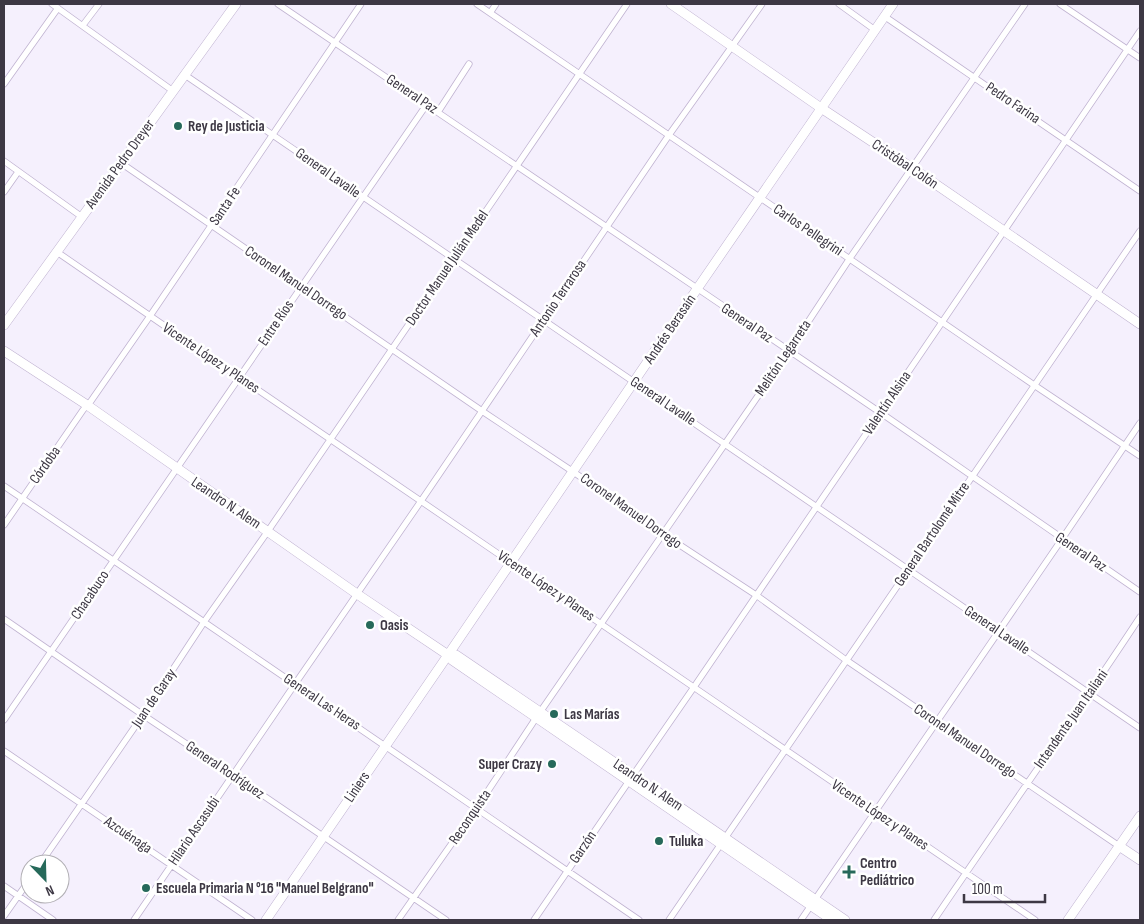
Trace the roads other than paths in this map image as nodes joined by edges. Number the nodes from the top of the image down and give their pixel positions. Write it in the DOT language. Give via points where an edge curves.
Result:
graph roads {
  1 [pos="52,4"];
  2 [pos="99,4"];
  3 [pos="236,4"];
  4 [pos="278,4"];
  5 [pos="362,4"];
  6 [pos="477,4"];
  7 [pos="496,4"];
  8 [pos="627,4"];
  9 [pos="671,4"];
  10 [pos="762,4"];
  11 [pos="839,4"];
  12 [pos="893,4"];
  13 [pos="1025,4"];
  14 [pos="1060,4"];
  15 [pos="58,8"];
  16 [pos="490,13"];
  17 [pos="884,16"];
  18 [pos="83,25"];
  19 [pos="875,30"];
  20 [pos="1140,31"];
  21 [pos="335,43"];
  22 [pos="732,45"];
  23 [pos="1128,50"];
  24 [pos="1140,58"];
  25 [pos="469,64"];
  26 [pos="579,74"];
  27 [pos="185,75"];
  28 [pos="975,78"];
  29 [pos="4,84"];
  30 [pos="173,91"];
  31 [pos="427,104"];
  32 [pos="821,108"];
  33 [pos="438,112"];
  34 [pos="273,135"];
  35 [pos="670,135"];
  36 [pos="1066,140"];
  37 [pos="4,161"];
  38 [pos="121,163"];
  39 [pos="517,166"];
  40 [pos="912,168"];
  41 [pos="18,172"];
  42 [pos="4,192"];
  43 [pos="1140,192"];
  44 [pos="363,197"];
  45 [pos="759,198"];
  46 [pos="82,217"];
  47 [pos="212,226"];
  48 [pos="607,227"];
  49 [pos="1004,231"];
  50 [pos="1140,231"];
  51 [pos="57,252"];
  52 [pos="850,258"];
  53 [pos="453,259"];
  54 [pos="301,286"];
  55 [pos="697,288"];
  56 [pos="1097,294"];
  57 [pos="150,316"];
  58 [pos="543,320"];
  59 [pos="942,322"];
  60 [pos="1140,324"];
  61 [pos="4,325"];
  62 [pos="392,349"];
  63 [pos="4,351"];
  64 [pos="789,351"];
  65 [pos="239,377"];
  66 [pos="633,382"];
  67 [pos="1034,385"];
  68 [pos="87,405"];
  69 [pos="482,410"];
  70 [pos="881,414"];
  71 [pos="1140,423"];
  72 [pos="331,439"];
  73 [pos="726,444"];
  74 [pos="1125,446"];
  75 [pos="1140,456"];
  76 [pos="177,469"];
  77 [pos="572,471"];
  78 [pos="971,477"];
  79 [pos="4,486"];
  80 [pos="22,498"];
  81 [pos="421,501"];
  82 [pos="817,506"];
  83 [pos="4,525"];
  84 [pos="268,531"];
  85 [pos="663,534"];
  86 [pos="1062,540"];
  87 [pos="114,560"];
  88 [pos="511,562"];
  89 [pos="908,569"];
  90 [pos="1140,592"];
  91 [pos="357,594"];
  92 [pos="756,596"];
  93 [pos="1140,617"];
  94 [pos="4,619"];
  95 [pos="204,622"];
  96 [pos="601,624"];
  97 [pos="998,631"];
  98 [pos="52,651"];
  99 [pos="448,655"];
  100 [pos="846,660"];
  101 [pos="295,684"];
  102 [pos="694,687"];
  103 [pos="1090,693"];
  104 [pos="143,715"];
  105 [pos="538,715"];
  106 [pos="4,720"];
  107 [pos="937,722"];
  108 [pos="1140,728"];
  109 [pos="386,746"];
  110 [pos="785,749"];
  111 [pos="4,751"];
  112 [pos="233,774"];
  113 [pos="631,778"];
  114 [pos="1027,783"];
  115 [pos="82,804"];
  116 [pos="476,809"];
  117 [pos="875,811"];
  118 [pos="1140,816"];
  119 [pos="323,837"];
  120 [pos="722,841"];
  121 [pos="1119,846"];
  122 [pos="47,854"];
  123 [pos="1140,860"];
  124 [pos="172,865"];
  125 [pos="567,871"];
  126 [pos="966,873"];
  127 [pos="4,886"];
  128 [pos="20,893"];
  129 [pos="18,896"];
  130 [pos="414,898"];
  131 [pos="813,903"];
  132 [pos="4,916"];
  133 [pos="53,920"];
  134 [pos="134,920"];
  135 [pos="252,920"];
  136 [pos="266,920"];
  137 [pos="398,920"];
  138 [pos="446,920"];
  139 [pos="534,920"];
  140 [pos="640,920"];
  141 [pos="669,920"];
  142 [pos="801,920"];
  143 [pos="832,920"];
  144 [pos="845,920"];
  145 [pos="934,920"];
  146 [pos="1035,920"];
  147 [pos="1068,920"];
  1 -- 15 [label="street"];
  2 -- 18 [label="street"];
  3 -- 27 [label="street, Avenida Pedro Dreyer"];
  4 -- 21 [label="street, General Paz"];
  5 -- 21 [label="street, Santa Fe"];
  6 -- 16 [label="street, Carlos Pellegrini"];
  7 -- 16 [label="street"];
  8 -- 26 [label="street, Doctor Manuel Julián Medel"];
  9 -- 22 [label="street, Cristóbal Colón"];
  10 -- 22 [label="street, Antonio Terrarosa"];
  11 -- 19 [label="street"];
  12 -- 17 [label="street, Andrés Berasaín"];
  13 -- 28 [label="street, Melitón Legarreta"];
  14 -- 23 [label="street"];
  15 -- 18 [label="street"];
  15 -- 29 [label="street"];
  16 -- 26 [label="street, Carlos Pellegrini"];
  17 -- 19 [label="street, Andrés Berasaín"];
  17 -- 28 [label="street, Pedro Farina"];
  18 -- 30 [label="street"];
  19 -- 32 [label="street, Andrés Berasaín"];
  20 -- 23 [label="street, Valentín Alsina"];
  21 -- 31 [label="street, General Paz"];
  21 -- 34 [label="street, Santa Fe"];
  22 -- 32 [label="street, Cristóbal Colón"];
  22 -- 35 [label="street, Antonio Terrarosa"];
  23 -- 24 [label="street"];
  23 -- 36 [label="street, Valentín Alsina"];
  25 -- 33 [label="street"];
  26 -- 35 [label="street, Carlos Pellegrini"];
  26 -- 39 [label="street, Doctor Manuel Julián Medel"];
  27 -- 30 [label="street, Avenida Pedro Dreyer"];
  27 -- 34 [label="street, General Lavalle"];
  28 -- 36 [label="street, Pedro Farina"];
  28 -- 40 [label="street, Melitón Legarreta"];
  30 -- 38 [label="street, Avenida Pedro Dreyer"];
  31 -- 33 [label="street, General Paz"];
  31 -- 44 [label="street, Entre Ríos"];
  32 -- 40 [label="street, Cristóbal Colón"];
  32 -- 45 [label="street, Andrés Berasaín"];
  33 -- 39 [label="street, General Paz"];
  34 -- 44 [label="street, General Lavalle"];
  34 -- 47 [label="street, Santa Fe"];
  35 -- 45 [label="street, Carlos Pellegrini"];
  35 -- 48 [label="street, Antonio Terrarosa"];
  36 -- 43 [label="street, Pedro Farina"];
  36 -- 49 [label="street, Valentín Alsina"];
  37 -- 41 [label="street"];
  38 -- 46 [label="street, Avenida Pedro Dreyer"];
  38 -- 47 [label="street, Coronel Manuel Dorrego"];
  39 -- 48 [label="street, General Paz"];
  39 -- 53 [label="street, Doctor Manuel Julián Medel"];
  40 -- 49 [label="street, Cristóbal Colón"];
  40 -- 52 [label="street, Melitón Legarreta"];
  41 -- 42 [label="street"];
  41 -- 46 [label="street"];
  44 -- 53 [label="street, General Lavalle"];
  44 -- 54 [label="street, Entre Ríos"];
  45 -- 52 [label="street, Carlos Pellegrini"];
  45 -- 55 [label="street, Andrés Berasaín"];
  46 -- 51 [label="street, Avenida Pedro Dreyer"];
  47 -- 54 [label="street, Coronel Manuel Dorrego"];
  47 -- 57 [label="street, Santa Fe"];
  48 -- 55 [label="street, General Paz"];
  48 -- 58 [label="street, Antonio Terrarosa"];
  49 -- 56 [label="street, Cristóbal Colón"];
  49 -- 59 [label="street, Valentín Alsina"];
  50 -- 56 [label="street, General Bartolomé Mitre"];
  51 -- 57 [label="street, Vicente López y Planes"];
  51 -- 61 [label="street, Avenida Pedro Dreyer"];
  52 -- 59 [label="street, Carlos Pellegrini"];
  52 -- 64 [label="street, Melitón Legarreta"];
  53 -- 58 [label="street, General Lavalle"];
  53 -- 62 [label="street, Doctor Manuel Julián Medel"];
  54 -- 62 [label="street, Coronel Manuel Dorrego"];
  54 -- 65 [label="street, Entre Ríos"];
  55 -- 64 [label="street, General Paz"];
  55 -- 66 [label="street, Andrés Berasaín"];
  56 -- 60 [label="street, Cristóbal Colón"];
  56 -- 67 [label="street, General Bartolomé Mitre"];
  57 -- 65 [label="street, Vicente López y Planes"];
  57 -- 68 [label="street, Santa Fe"];
  58 -- 66 [label="street, General Lavalle"];
  58 -- 69 [label="street, Antonio Terrarosa"];
  59 -- 67 [label="street, Carlos Pellegrini"];
  59 -- 70 [label="street, Valentín Alsina"];
  62 -- 69 [label="street, Coronel Manuel Dorrego"];
  62 -- 72 [label="street, Doctor Manuel Julián Medel"];
  63 -- 68 [label="street, Leandro N. Alem"];
  64 -- 70 [label="street, General Paz"];
  64 -- 73 [label="street, Melitón Legarreta"];
  65 -- 72 [label="street, Vicente López y Planes"];
  65 -- 76 [label="street, Entre Ríos"];
  66 -- 73 [label="street, General Lavalle"];
  66 -- 77 [label="street, Andrés Berasaín"];
  67 -- 74 [label="street, Carlos Pellegrini"];
  67 -- 78 [label="street, General Bartolomé Mitre"];
  68 -- 76 [label="street, Leandro N. Alem"];
  68 -- 80 [label="street, Córdoba"];
  69 -- 77 [label="street, Coronel Manuel Dorrego"];
  69 -- 81 [label="street, Antonio Terrarosa"];
  70 -- 78 [label="street, General Paz"];
  70 -- 82 [label="street, Valentín Alsina"];
  71 -- 74 [label="street"];
  72 -- 81 [label="street, Vicente López y Planes"];
  72 -- 84 [label="street, Doctor Manuel Julián Medel"];
  73 -- 82 [label="street, General Lavalle"];
  73 -- 85 [label="street, Melitón Legarreta"];
  74 -- 75 [label="street, Carlos Pellegrini"];
  74 -- 86 [label="street"];
  76 -- 84 [label="street, Leandro N. Alem"];
  76 -- 87 [label="street, Chacabuco"];
  77 -- 85 [label="street, Coronel Manuel Dorrego"];
  77 -- 88 [label="street, Andrés Berasaín"];
  78 -- 86 [label="street, General Paz"];
  78 -- 89 [label="street, General Bartolomé Mitre"];
  79 -- 80 [label="street, General Las Heras"];
  80 -- 83 [label="street, Córdoba"];
  80 -- 87 [label="street, General Las Heras"];
  81 -- 88 [label="street, Vicente López y Planes"];
  81 -- 91 [label="street, Antonio Terrarosa"];
  82 -- 89 [label="street, General Lavalle"];
  82 -- 92 [label="street, Valentín Alsina"];
  84 -- 91 [label="street, Leandro N. Alem"];
  84 -- 95 [label="street, Juan de Garay"];
  85 -- 92 [label="street, Coronel Manuel Dorrego"];
  85 -- 96 [label="street, Melitón Legarreta"];
  86 -- 90 [label="street, General Paz"];
  86 -- 97 [label="street"];
  87 -- 95 [label="street, General Las Heras"];
  87 -- 98 [label="street, Chacabuco"];
  88 -- 96 [label="street, Vicente López y Planes"];
  88 -- 99 [label="street, Andrés Berasaín"];
  89 -- 97 [label="street, General Lavalle"];
  89 -- 100 [label="street, General Bartolomé Mitre"];
  91 -- 99 [label="street, Leandro N. Alem"];
  91 -- 101 [label="street, Hilario Ascasubi"];
  92 -- 100 [label="street, Coronel Manuel Dorrego"];
  92 -- 102 [label="street, Valentín Alsina"];
  93 -- 103 [label="street, Intendente Juan Italiani"];
  94 -- 98 [label="street, General Rodríguez"];
  95 -- 101 [label="street, General Las Heras"];
  95 -- 104 [label="street, Juan de Garay"];
  96 -- 102 [label="street, Vicente López y Planes"];
  96 -- 105 [label="street, Melitón Legarreta"];
  97 -- 103 [label="street, General Lavalle"];
  97 -- 107 [label="street"];
  98 -- 104 [label="street, General Rodríguez"];
  98 -- 106 [label="street, Chacabuco"];
  99 -- 105 [label="street, Leandro N. Alem" via="456,655"];
  99 -- 109 [label="street, Liniers"];
  100 -- 107 [label="street, Coronel Manuel Dorrego"];
  100 -- 110 [label="street, General Bartolomé Mitre"];
  101 -- 109 [label="street, General Las Heras"];
  101 -- 112 [label="street, Hilario Ascasubi"];
  102 -- 110 [label="street, Vicente López y Planes"];
  102 -- 113 [label="street, Valentín Alsina"];
  103 -- 108 [label="street, General Lavalle"];
  103 -- 114 [label="street, Intendente Juan Italiani"];
  104 -- 112 [label="street, General Rodríguez"];
  104 -- 115 [label="street, Juan de Garay"];
  105 -- 113 [label="street, Leandro N. Alem"];
  105 -- 116 [label="street, Reconquista"];
  107 -- 114 [label="street, Coronel Manuel Dorrego"];
  107 -- 117 [label="street"];
  109 -- 116 [label="street, General Las Heras"];
  109 -- 119 [label="street, Liniers"];
  110 -- 117 [label="street, Vicente López y Planes"];
  110 -- 120 [label="street, General Bartolomé Mitre"];
  111 -- 115 [label="street, Azcuénaga"];
  112 -- 119 [label="street, General Rodríguez"];
  112 -- 124 [label="street, Hilario Ascasubi"];
  113 -- 120 [label="street, Leandro N. Alem"];
  113 -- 125 [label="street, Garzón"];
  114 -- 121 [label="street, Coronel Manuel Dorrego"];
  114 -- 126 [label="street, Intendente Juan Italiani"];
  115 -- 122 [label="street, Juan de Garay"];
  115 -- 124 [label="street, Azcuénaga"];
  116 -- 125 [label="street, General Las Heras"];
  116 -- 130 [label="street, Reconquista"];
  117 -- 126 [label="street, Vicente López y Planes"];
  117 -- 131 [label="street"];
  118 -- 121 [label="street"];
  119 -- 130 [label="street, General Rodríguez"];
  119 -- 136 [label="street, Liniers"];
  120 -- 131 [label="street, Leandro N. Alem"];
  120 -- 141 [label="street, General Bartolomé Mitre"];
  121 -- 123 [label="street, Coronel Manuel Dorrego"];
  121 -- 147 [label="street"];
  124 -- 134 [label="street, Hilario Ascasubi"];
  124 -- 135 [label="street, Azcuénaga"];
  125 -- 139 [label="street, Garzón"];
  125 -- 140 [label="street, General Las Heras"];
  126 -- 145 [label="street, Intendente Juan Italiani"];
  126 -- 146 [label="street, Vicente López y Planes"];
  127 -- 129 [label="street"];
  128 -- 129 [label="street"];
  129 -- 132 [label="street"];
  129 -- 133 [label="street"];
  130 -- 137 [label="street, Reconquista"];
  130 -- 138 [label="street, General Rodríguez"];
  131 -- 142 [label="street"];
  131 -- 143 [label="street, Leandro N. Alem"];
  131 -- 144 [label="street, Leandro N. Alem"];
}
